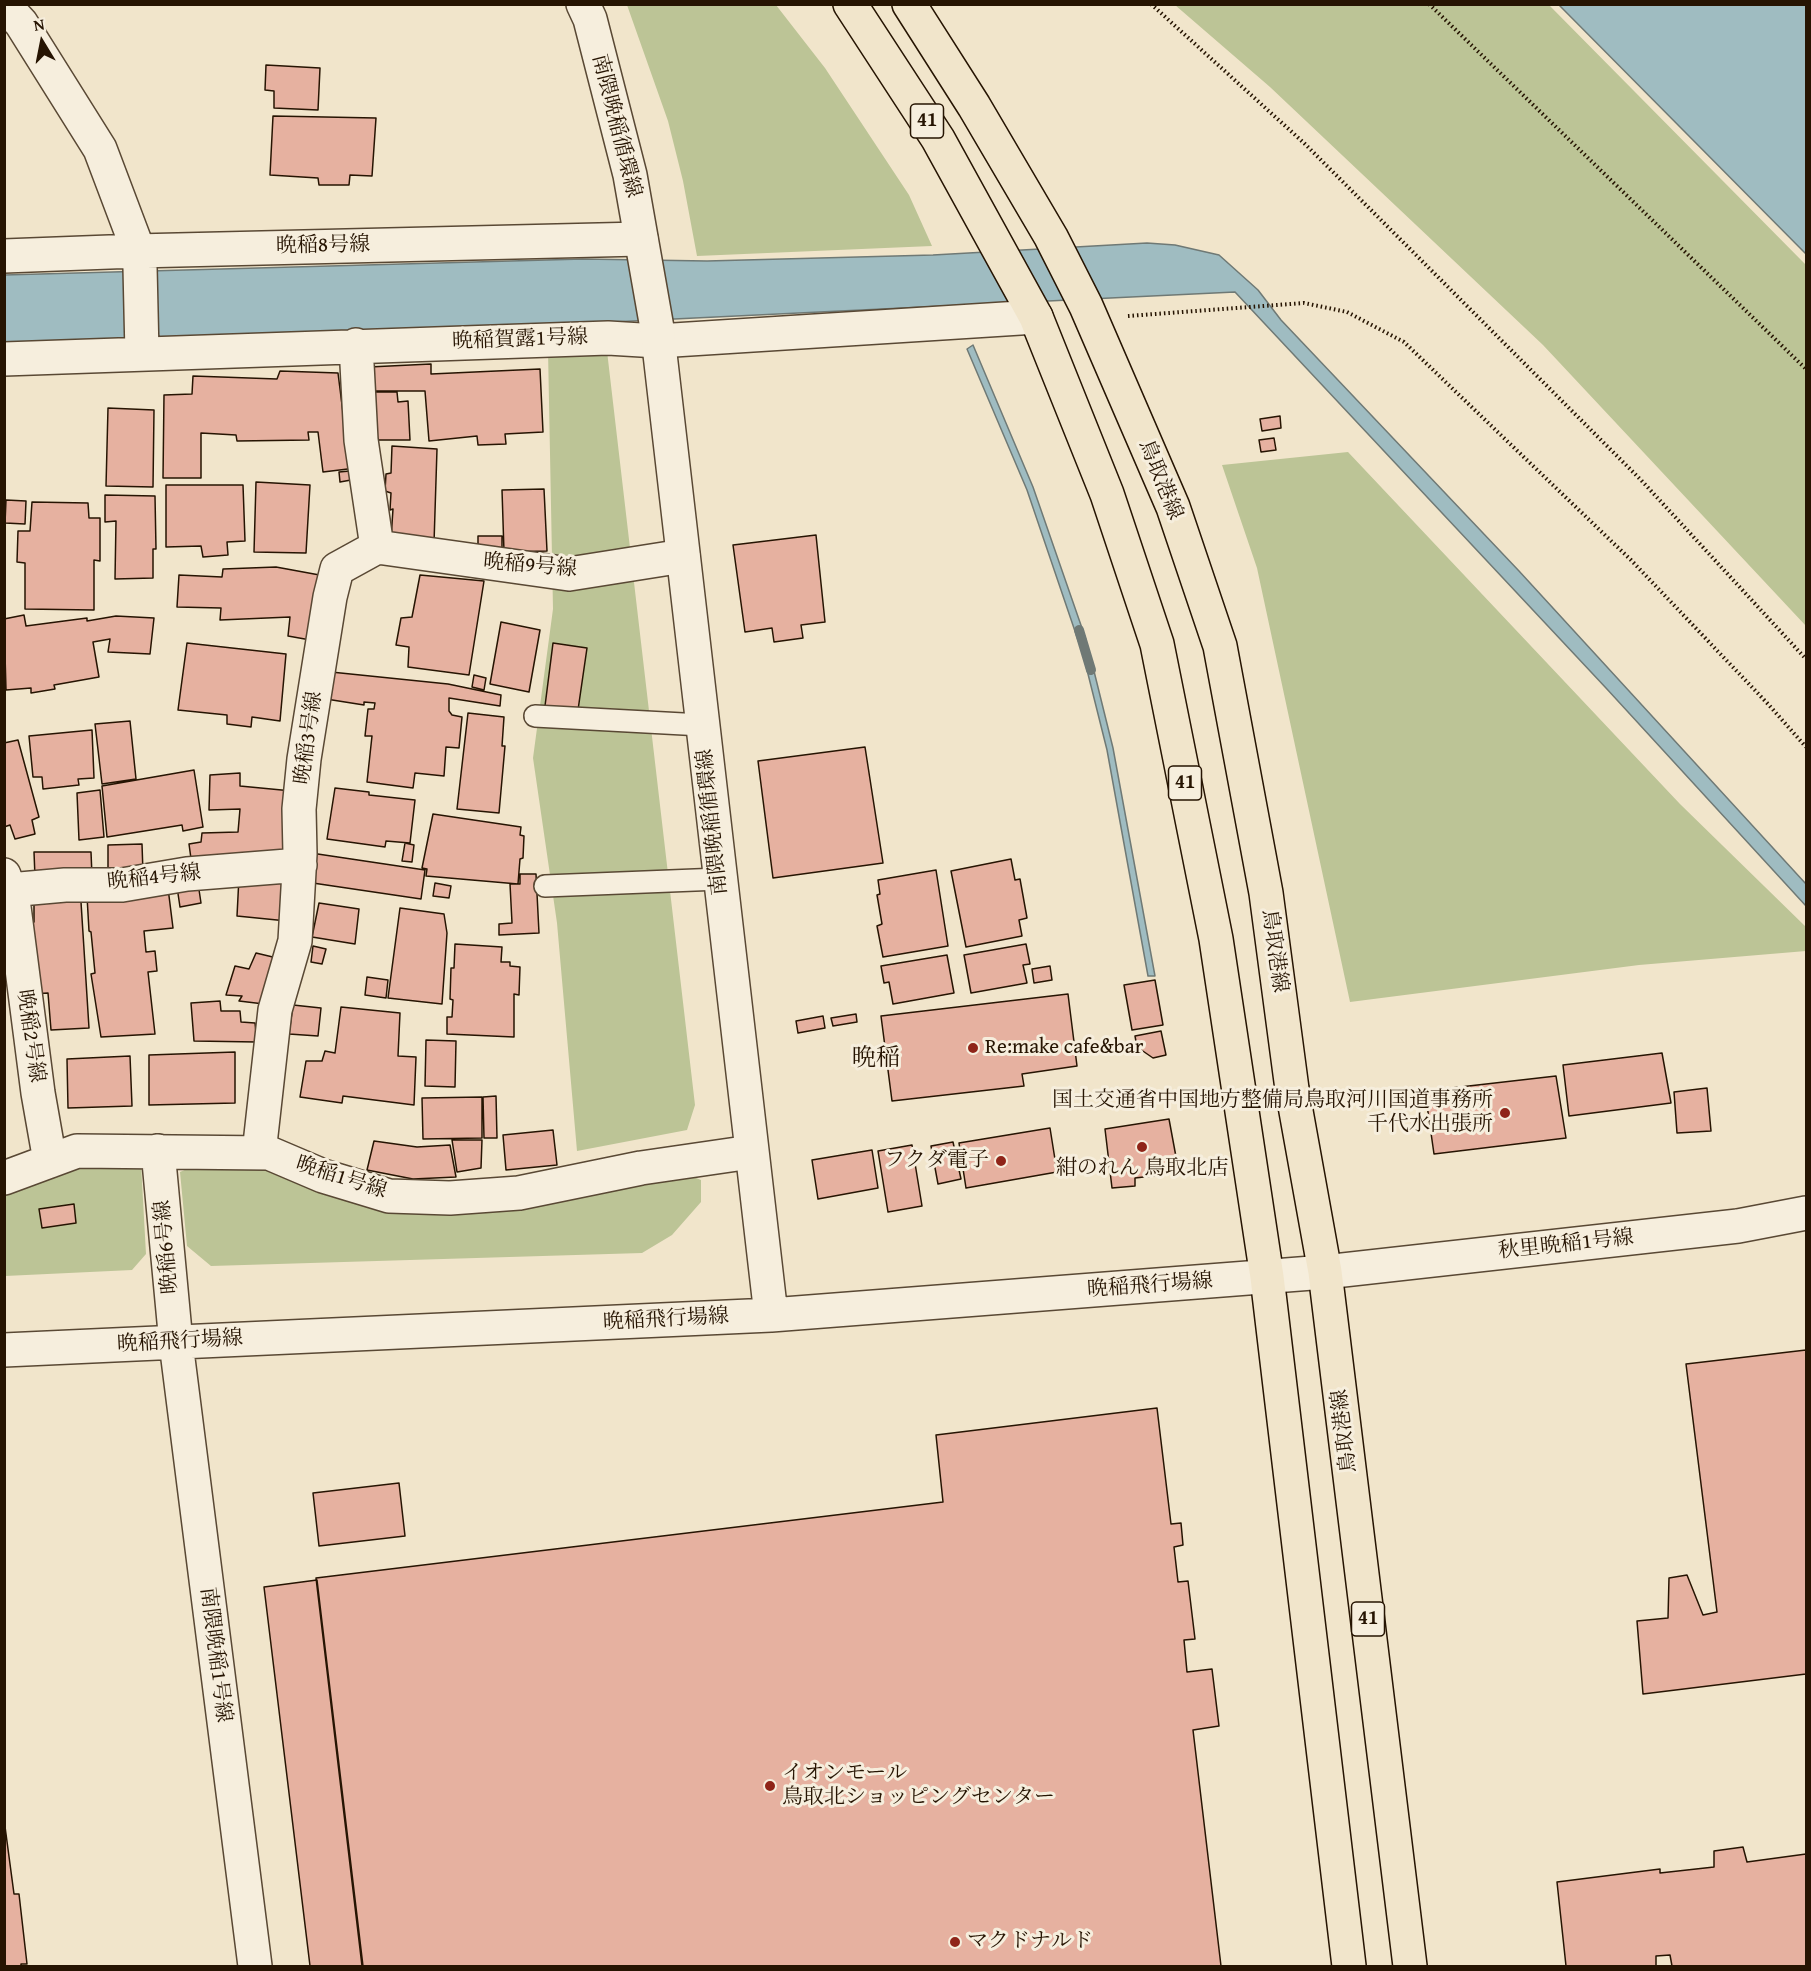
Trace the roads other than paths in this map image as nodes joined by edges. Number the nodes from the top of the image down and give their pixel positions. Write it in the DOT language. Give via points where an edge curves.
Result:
graph roads {
  1 [pos="583,4"];
  2 [pos="850,4"];
  3 [pos="909,4"];
  4 [pos="4,5"];
  5 [pos="642,244"];
  6 [pos="4,256"];
  7 [pos="138,259"];
  8 [pos="1034,313"];
  9 [pos="657,334"];
  10 [pos="356,345"];
  11 [pos="142,348"];
  12 [pos="4,359"];
  13 [pos="376,547"];
  14 [pos="683,556"];
  15 [pos="535,716"];
  16 [pos="702,725"];
  17 [pos="300,865"];
  18 [pos="720,879"];
  19 [pos="7,882"];
  20 [pos="545,886"];
  21 [pos="158,1151"];
  22 [pos="751,1152"];
  23 [pos="260,1153"];
  24 [pos="50,1161"];
  25 [pos="4,1178"];
  26 [pos="1806,1213"];
  27 [pos="1325,1272"];
  28 [pos="1267,1277"];
  29 [pos="771,1315"];
  30 [pos="176,1343"];
  31 [pos="4,1350"];
  32 [pos="255,1966"];
  33 [pos="1349,1966"];
  34 [pos="1410,1966"];
  1 -- 5 [label="street, 南隈晩稲循環線" via="627,164"];
  2 -- 8 [label="main road, 41" via="939,139"];
  3 -- 27 [label="main road, 鳥取港線 / 41" via="1051,237 1089,312 1173,507 1220,646 1266,893 1292,1089"];
  4 -- 7 [label="street" via="21,23 100,149"];
  5 -- 7 [label="street, 晩稲8号線"];
  5 -- 9 [label="street, 南隈晩稲循環線"];
  6 -- 7 [label="street, 晩稲8号線"];
  7 -- 11 [label="street"];
  8 -- 9 [label="street, 晩稲賀露1号線"];
  8 -- 28 [label="main road, 41" via="1107,494 1157,644 1216,939"];
  9 -- 10 [label="street, 晩稲賀露1号線"];
  9 -- 14 [label="street, 南隈晩稲循環線"];
  10 -- 11 [label="street, 晩稲賀露1号線"];
  10 -- 13 [label="street" via="361,440"];
  11 -- 12 [label="street, 晩稲賀露1号線"];
  13 -- 14 [label="street, 晩稲9号線" via="569,574"];
  13 -- 17 [label="street, 晩稲3号線" via="337,568 330,597 304,759 299,809"];
  14 -- 16 [label="street, 南隈晩稲循環線"];
  15 -- 16 [label="lane"];
  16 -- 18 [label="street, 南隈晩稲循環線"];
  17 -- 19 [label="street, 晩稲4号線" via="187,874 122,885"];
  17 -- 23 [label="street, 晩稲3号線" via="295,941 275,1010"];
  18 -- 20 [label="lane"];
  18 -- 22 [label="street, 南隈晩稲循環線"];
  19 -- 24 [label="street, 晩稲2号線" via="14,907"];
  21 -- 23 [label="street, 晩稲1号線"];
  21 -- 24 [label="street, 晩稲1号線" via="77,1151"];
  21 -- 30 [label="street, 晩稲6号線"];
  22 -- 23 [label="street, 晩稲1号線" via="641,1168 519,1193 450,1198 390,1196"];
  22 -- 29 [label="street, 南隈晩稲循環線"];
  24 -- 25 [label="street, 晩稲1号線"];
  26 -- 27 [label="street, 秋里晩稲1号線" via="1738,1226"];
  27 -- 28 [label="street, 晩稲飛行場線"];
  27 -- 34 [label="main road, 鳥取港線 / 41"];
  28 -- 29 [label="street, 晩稲飛行場線"];
  28 -- 33 [label="main road, 41"];
  29 -- 30 [label="street, 晩稲飛行場線"];
  30 -- 31 [label="street, 晩稲飛行場線"];
  30 -- 32 [label="street, 南隈晩稲1号線"];
}
